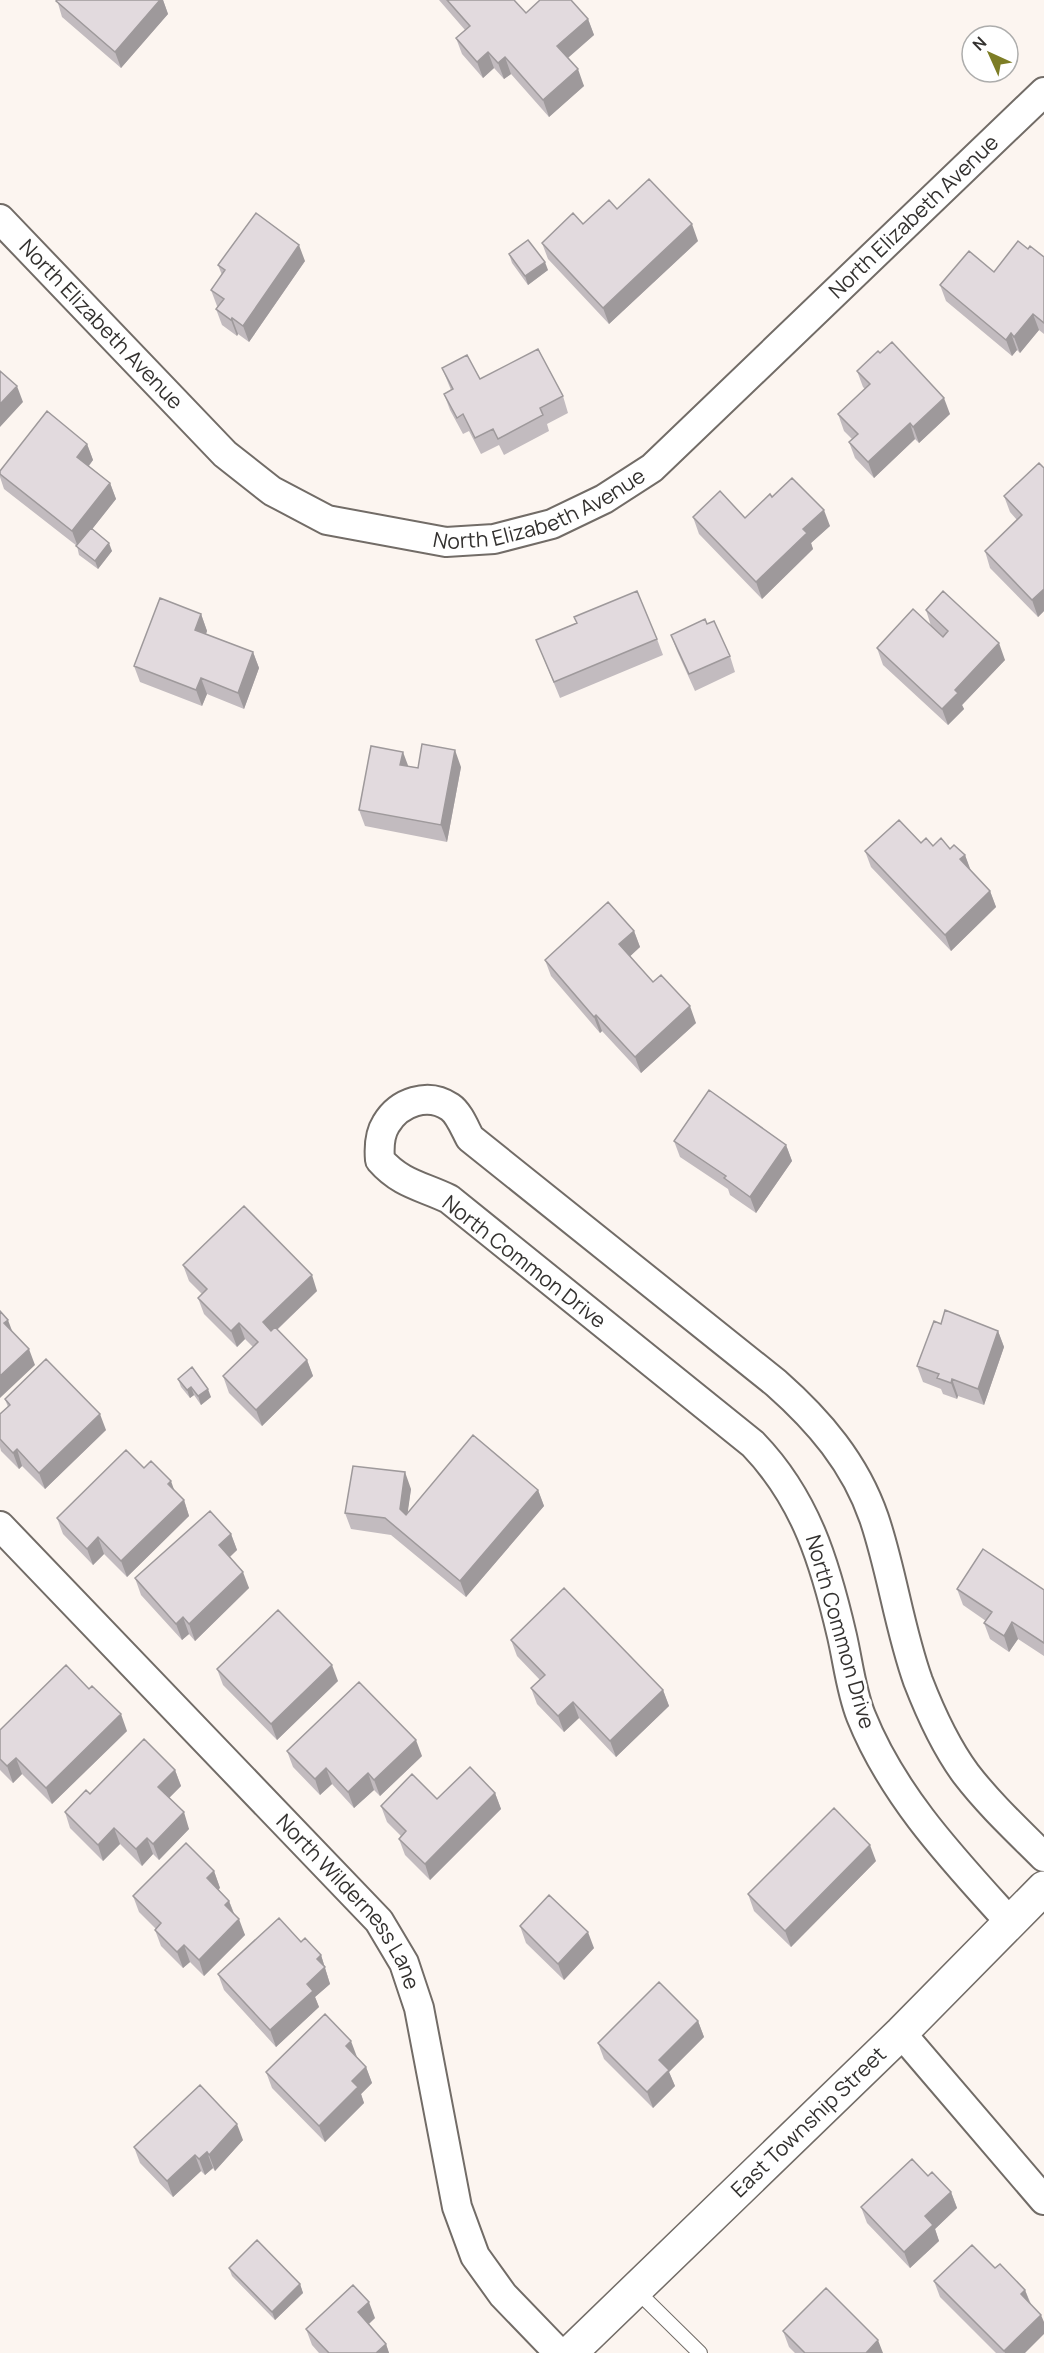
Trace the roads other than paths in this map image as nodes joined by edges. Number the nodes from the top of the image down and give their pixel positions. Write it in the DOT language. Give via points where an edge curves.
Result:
graph roads {
  1 [pos="1044,92"];
  2 [pos="0,219"];
  3 [pos="0,1526"];
  4 [pos="1044,1857"];
  5 [pos="1044,1888"];
  6 [pos="1009,1921"];
  7 [pos="901,2033"];
  8 [pos="1044,2200"];
  9 [pos="635,2289"];
  10 [pos="559,2353"];
  11 [pos="570,2353"];
  12 [pos="700,2353"];
  1 -- 2 [label="street, North Elizabeth Avenue" via="652,468 604,499 552,524 494,538 446,542 327,520 272,492 225,454"];
  3 -- 10 [label="street, North Wilderness Lane" via="379,1921 404,1962 419,2008 458,2207 476,2256 503,2295"];
  4 -- 6 [label="street, North Common Drive" via="965,1773 947,1742 918,1680 874,1518 862,1489 812,1414 470,1138 452,1107 433,1100 415,1100 398,1110 379,1141 380,1160 392,1174 449,1199 753,1444 774,1466 810,1527 842,1633 860,1713 877,1752 916,1815"];
  5 -- 6 [label="street, East Township Street"];
  6 -- 7 [label="street, East Township Street"];
  7 -- 8 [label="street"];
  7 -- 9 [label="street, East Township Street"];
  9 -- 11 [label="street, East Township Street"];
  9 -- 12 [label="lane"];
}
